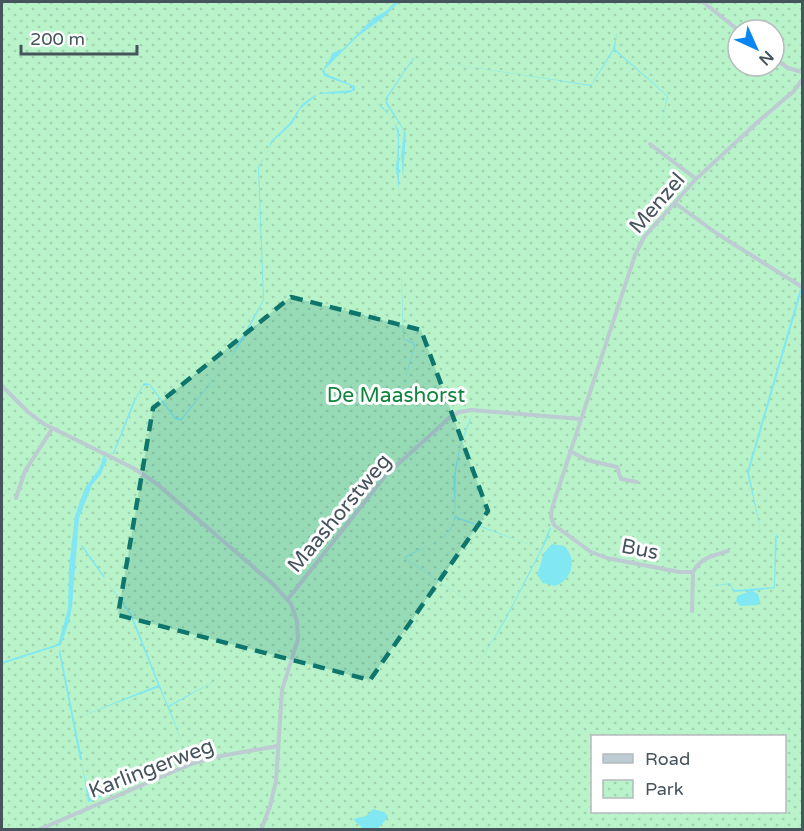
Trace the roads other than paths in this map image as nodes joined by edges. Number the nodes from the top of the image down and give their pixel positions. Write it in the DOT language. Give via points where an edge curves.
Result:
graph roads {
  1 [pos="703,2"];
  2 [pos="726,20"];
  3 [pos="786,67"];
  4 [pos="802,72"];
  5 [pos="802,80"];
  6 [pos="650,144"];
  7 [pos="696,179"];
  8 [pos="675,202"];
  9 [pos="802,287"];
  10 [pos="2,386"];
  11 [pos="581,419"];
  12 [pos="52,429"];
  13 [pos="570,451"];
  14 [pos="637,482"];
  15 [pos="16,498"];
  16 [pos="552,520"];
  17 [pos="728,552"];
  18 [pos="693,572"];
  19 [pos="288,599"];
  20 [pos="692,611"];
  21 [pos="278,746"];
  22 [pos="38,830"];
  23 [pos="261,830"];
  1 -- 2 [label="street"];
  3 -- 4 [label="street"];
  5 -- 7 [label="street, Menzel"];
  6 -- 7 [label="street"];
  7 -- 8 [label="street, Menzel"];
  8 -- 9 [label="street"];
  8 -- 11 [label="street, Menzel" via="638,246"];
  10 -- 12 [label="street"];
  11 -- 13 [label="street, Menzel"];
  11 -- 19 [label="street, Maashorstweg" via="472,410 449,417 386,475"];
  12 -- 15 [label="street" via="25,471"];
  12 -- 19 [label="street" via="151,479"];
  13 -- 14 [label="street" via="587,460 617,467 621,479"];
  13 -- 16 [label="street, Menzel" via="552,508"];
  16 -- 18 [label="street, Bus" via="557,528 601,557"];
  17 -- 18 [label="street" via="705,558"];
  18 -- 20 [label="street"];
  19 -- 21 [label="street" via="297,621 298,639 282,690"];
  21 -- 22 [label="street, Karlingerweg" via="191,764"];
  21 -- 23 [label="street" via="275,787"];
}
